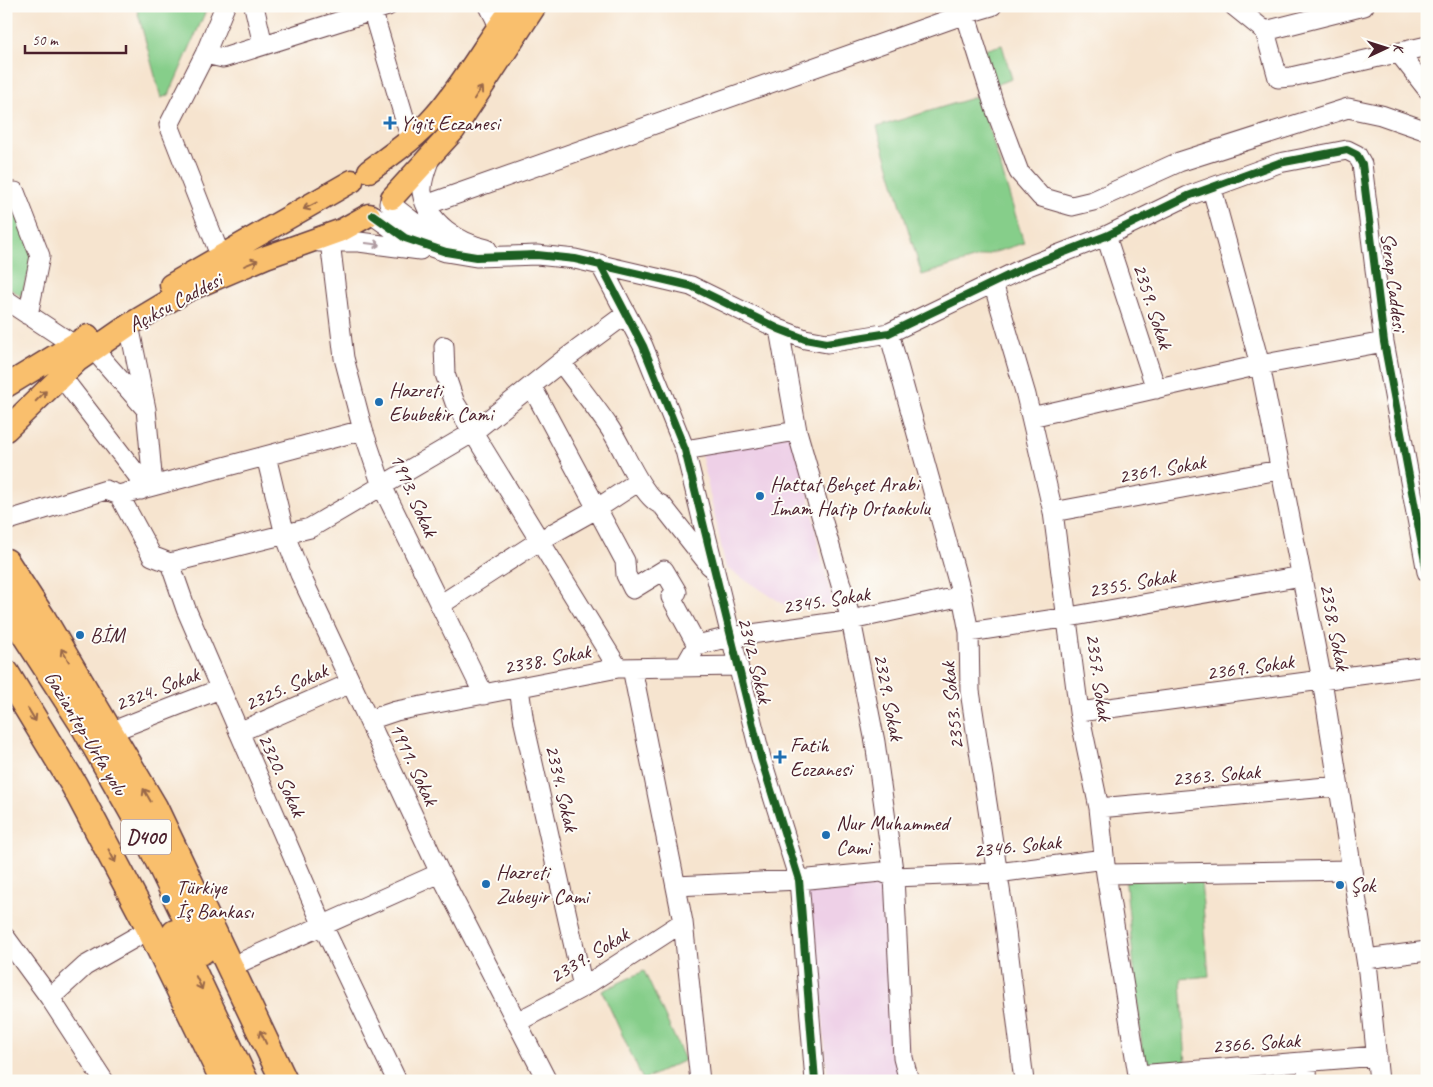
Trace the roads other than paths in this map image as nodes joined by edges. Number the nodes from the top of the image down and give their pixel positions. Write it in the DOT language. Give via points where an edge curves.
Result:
graph roads {
  1 [pos="225,6"];
  2 [pos="254,6"];
  3 [pos="514,6"];
  4 [pos="535,6"];
  5 [pos="992,6"];
  6 [pos="1234,6"];
  7 [pos="1364,6"];
  8 [pos="377,8"];
  9 [pos="964,10"];
  10 [pos="494,16"];
  11 [pos="1265,31"];
  12 [pos="263,45"];
  13 [pos="1427,46"];
  14 [pos="1399,53"];
  15 [pos="205,54"];
  16 [pos="1427,89"];
  17 [pos="1427,130"];
  18 [pos="411,140"];
  19 [pos="430,158"];
  20 [pos="360,176"];
  21 [pos="1212,189"];
  22 [pos="6,193"];
  23 [pos="426,205"];
  24 [pos="381,208"];
  25 [pos="1106,236"];
  26 [pos="330,241"];
  27 [pos="307,244"];
  28 [pos="446,252"];
  29 [pos="220,255"];
  30 [pos="538,255"];
  31 [pos="476,257"];
  32 [pos="600,264"];
  33 [pos="993,283"];
  34 [pos="6,300"];
  35 [pos="626,314"];
  36 [pos="28,315"];
  37 [pos="129,324"];
  38 [pos="779,329"];
  39 [pos="889,333"];
  40 [pos="1384,342"];
  41 [pos="444,346"];
  42 [pos="84,347"];
  43 [pos="561,362"];
  44 [pos="1260,366"];
  45 [pos="61,376"];
  46 [pos="6,386"];
  47 [pos="532,387"];
  48 [pos="1156,389"];
  49 [pos="146,409"];
  50 [pos="1031,417"];
  51 [pos="6,430"];
  52 [pos="363,430"];
  53 [pos="797,430"];
  54 [pos="472,433"];
  55 [pos="685,450"];
  56 [pos="266,456"];
  57 [pos="1279,470"];
  58 [pos="639,481"];
  59 [pos="382,486"];
  60 [pos="147,488"];
  61 [pos="119,496"];
  62 [pos="598,508"];
  63 [pos="1053,512"];
  64 [pos="6,521"];
  65 [pos="285,535"];
  66 [pos="539,540"];
  67 [pos="6,562"];
  68 [pos="170,563"];
  69 [pos="716,572"];
  70 [pos="1427,572"];
  71 [pos="1302,576"];
  72 [pos="962,596"];
  73 [pos="6,604"];
  74 [pos="440,605"];
  75 [pos="1069,618"];
  76 [pos="851,620"];
  77 [pos="969,632"];
  78 [pos="6,634"];
  79 [pos="730,637"];
  80 [pos="697,645"];
  81 [pos="685,666"];
  82 [pos="738,666"];
  83 [pos="1427,666"];
  84 [pos="625,668"];
  85 [pos="6,674"];
  86 [pos="1322,680"];
  87 [pos="351,683"];
  88 [pos="519,688"];
  89 [pos="220,689"];
  90 [pos="484,695"];
  91 [pos="1080,712"];
  92 [pos="369,720"];
  93 [pos="110,732"];
  94 [pos="239,732"];
  95 [pos="1337,786"];
  96 [pos="1099,808"];
  97 [pos="1351,870"];
  98 [pos="440,873"];
  99 [pos="997,873"];
  100 [pos="1106,874"];
  101 [pos="894,877"];
  102 [pos="799,880"];
  103 [pos="676,886"];
  104 [pos="683,922"];
  105 [pos="323,926"];
  106 [pos="150,929"];
  107 [pos="6,938"];
  108 [pos="1427,952"];
  109 [pos="1366,960"];
  110 [pos="230,967"];
  111 [pos="584,987"];
  112 [pos="50,998"];
  113 [pos="517,1022"];
  114 [pos="1376,1056"];
  115 [pos="1307,1071"];
  116 [pos="1139,1078"];
  117 [pos="104,1081"];
  118 [pos="224,1081"];
  119 [pos="245,1081"];
  120 [pos="264,1081"];
  121 [pos="284,1081"];
  122 [pos="398,1081"];
  123 [pos="546,1081"];
  124 [pos="700,1081"];
  125 [pos="815,1081"];
  126 [pos="909,1081"];
  127 [pos="1024,1081"];
  128 [pos="1379,1081"];
  1 -- 15 [label="street"];
  2 -- 12 [label="street"];
  3 -- 10 [label="main road, Açıksu Caddesi"];
  19 -- 4 [label="main road, Açıksu Caddesi, one-way" via="454,130"];
  5 -- 9 [label="street"];
  6 -- 11 [label="street"];
  7 -- 11 [label="street"];
  8 -- 12 [label="street"];
  8 -- 18 [label="street"];
  9 -- 17 [label="street" via="995,108 1020,172 1041,197 1072,206 1093,201 1179,162 1348,108"];
  9 -- 23 [label="street"];
  10 -- 18 [label="main road, Açıksu Caddesi" via="460,84"];
  11 -- 14 [label="street" via="1278,78"];
  12 -- 15 [label="street" via="223,58"];
  13 -- 14 [label="street"];
  14 -- 16 [label="street"];
  15 -- 29 [label="street" via="169,124"];
  18 -- 20 [label="main road, Açıksu Caddesi"];
  19 -- 23 [label="street" via="423,178"];
  19 -- 24 [label="main road, Açıksu Caddesi"];
  20 -- 24 [label="main road" via="380,173 386,177 392,190"];
  20 -- 24 [label="main road" via="348,190 350,204 362,214"];
  20 -- 29 [label="main road, Açıksu Caddesi, one-way"];
  21 -- 25 [label="street" via="1188,196"];
  21 -- 40 [label="street, Serap Caddesi" via="1279,163 1348,150 1357,155 1362,164"];
  21 -- 44 [label="street, 2358. Sokak"];
  22 -- 36 [label="street" via="15,192 40,256"];
  23 -- 30 [label="street" via="439,224 464,242 489,250"];
  24 -- 27 [label="main road, Açıksu Caddesi" via="342,230"];
  24 -- 28 [label="street" via="405,238"];
  24 -- 31 [label="street" via="450,248"];
  25 -- 33 [label="street"];
  25 -- 48 [label="street, 2359. Sokak"];
  26 -- 27 [label="street"];
  26 -- 28 [label="street, one-way"];
  26 -- 52 [label="street, 1913. Sokak" via="344,358"];
  37 -- 27 [label="main road, Açıksu Caddesi, one-way" via="186,291 266,257"];
  28 -- 31 [label="street"];
  29 -- 42 [label="main road, Açıksu Caddesi"];
  30 -- 31 [label="street"];
  30 -- 32 [label="street"];
  32 -- 35 [label="street, 2342. Sokak"];
  32 -- 38 [label="street" via="691,286"];
  33 -- 39 [label="street"];
  33 -- 50 [label="street, 2357. Sokak"];
  34 -- 36 [label="street"];
  35 -- 43 [label="street"];
  35 -- 55 [label="street, 2342. Sokak" via="643,346"];
  36 -- 42 [label="street"];
  37 -- 42 [label="main road, Açıksu Caddesi"];
  37 -- 49 [label="street"];
  38 -- 39 [label="street" via="827,344"];
  38 -- 53 [label="street, 2329. Sokak"];
  39 -- 72 [label="street, 2353. Sokak"];
  40 -- 44 [label="street"];
  40 -- 70 [label="street, Serap Caddesi"];
  41 -- 54 [label="street" via="445,374 455,403"];
  42 -- 45 [label="main road, Açıksu Caddesi"];
  42 -- 46 [label="main road, Açıksu Caddesi"];
  42 -- 49 [label="street"];
  43 -- 47 [label="street"];
  43 -- 58 [label="street" via="610,428"];
  44 -- 48 [label="street"];
  44 -- 57 [label="street, 2358. Sokak"];
  51 -- 45 [label="main road, Açıksu Caddesi, one-way"];
  45 -- 60 [label="street"];
  47 -- 54 [label="street"];
  47 -- 62 [label="street"];
  48 -- 50 [label="street"];
  49 -- 60 [label="street"];
  50 -- 63 [label="street, 2357. Sokak"];
  52 -- 56 [label="street"];
  52 -- 59 [label="street, 1913. Sokak"];
  53 -- 55 [label="street"];
  53 -- 76 [label="street, 2329. Sokak"];
  54 -- 59 [label="street"];
  54 -- 66 [label="street"];
  55 -- 69 [label="street, 2342. Sokak"];
  56 -- 60 [label="street"];
  56 -- 65 [label="street, 1911. Sokak"];
  57 -- 63 [label="street, 2361. Sokak"];
  57 -- 71 [label="street, 2358. Sokak"];
  58 -- 62 [label="street"];
  58 -- 69 [label="street"];
  59 -- 65 [label="street" via="310,528"];
  59 -- 74 [label="street, 1913. Sokak"];
  60 -- 61 [label="street"];
  61 -- 64 [label="street" via="106,490"];
  61 -- 68 [label="street" via="152,556"];
  62 -- 66 [label="street"];
  62 -- 80 [label="street" via="625,561 626,576 633,589 664,570 677,592 670,597"];
  63 -- 75 [label="street, 2357. Sokak"];
  65 -- 68 [label="street"];
  65 -- 87 [label="street, 1911. Sokak"];
  66 -- 74 [label="street"];
  66 -- 84 [label="street"];
  93 -- 67 [label="highway, one-way"];
  68 -- 89 [label="street, 2320. Sokak"];
  69 -- 79 [label="street, 2342. Sokak"];
  71 -- 75 [label="street, 2355. Sokak"];
  71 -- 86 [label="street, 2358. Sokak"];
  72 -- 76 [label="street, 2345. Sokak"];
  72 -- 77 [label="street, 2353. Sokak"];
  73 -- 120 [label="highway, Gaziantep-Urfa yolu / D400" via="84,726 149,841"];
  74 -- 90 [label="street, 1913. Sokak"];
  75 -- 77 [label="street, 2355. Sokak"];
  75 -- 91 [label="street, 2357. Sokak"];
  76 -- 79 [label="street, 2345. Sokak"];
  76 -- 101 [label="street, 2329. Sokak" via="876,742"];
  77 -- 99 [label="street, 2353. Sokak" via="970,691"];
  78 -- 119 [label="highway, Gaziantep-Urfa yolu / D400, one-way" via="70,731 133,844"];
  79 -- 80 [label="street, 2345. Sokak"];
  79 -- 82 [label="street, 2342. Sokak"];
  80 -- 81 [label="street"];
  81 -- 82 [label="street, 2338. Sokak"];
  81 -- 84 [label="street, 2338. Sokak"];
  82 -- 102 [label="street, 2342. Sokak" via="761,758"];
  83 -- 86 [label="street, 2369. Sokak"];
  84 -- 88 [label="street, 2338. Sokak"];
  84 -- 103 [label="street"];
  85 -- 106 [label="highway, one-way" via="74,785"];
  86 -- 91 [label="street, 2369. Sokak"];
  86 -- 95 [label="street, 2358. Sokak"];
  87 -- 92 [label="street, 1911. Sokak"];
  87 -- 94 [label="street, 2325. Sokak"];
  88 -- 90 [label="street, 2338. Sokak"];
  88 -- 111 [label="street, 2334. Sokak" via="524,723"];
  89 -- 93 [label="street, 2324. Sokak"];
  89 -- 94 [label="street, 2320. Sokak"];
  90 -- 92 [label="street, 2338. Sokak" via="396,711"];
  91 -- 96 [label="street, 2357. Sokak"];
  92 -- 98 [label="street, 1911. Sokak"];
  110 -- 93 [label="highway, one-way" via="154,807"];
  94 -- 105 [label="street, 2320. Sokak"];
  95 -- 96 [label="street, 2363. Sokak"];
  95 -- 97 [label="street, 2358. Sokak"];
  96 -- 100 [label="street, 2357. Sokak"];
  97 -- 100 [label="street"];
  97 -- 109 [label="street, 2358. Sokak"];
  98 -- 105 [label="street"];
  98 -- 113 [label="street, 1911. Sokak"];
  99 -- 100 [label="street, 2346. Sokak" via="1104,860"];
  99 -- 101 [label="street, 2346. Sokak"];
  99 -- 127 [label="street, 2353. Sokak"];
  100 -- 116 [label="street, 2357. Sokak"];
  101 -- 102 [label="street, 2346. Sokak" via="881,872"];
  101 -- 126 [label="street, 2329. Sokak" via="903,1058"];
  102 -- 103 [label="street, 2346. Sokak"];
  102 -- 125 [label="street, 2342. Sokak"];
  103 -- 104 [label="street"];
  104 -- 111 [label="street, 2339. Sokak"];
  104 -- 124 [label="street"];
  105 -- 110 [label="street"];
  105 -- 122 [label="street, 2320. Sokak"];
  106 -- 112 [label="street" via="85,966"];
  106 -- 118 [label="highway"];
  107 -- 112 [label="street"];
  108 -- 109 [label="street"];
  109 -- 114 [label="street, 2358. Sokak"];
  121 -- 110 [label="highway, one-way"];
  111 -- 113 [label="street, 2339. Sokak"];
  112 -- 117 [label="street"];
  113 -- 123 [label="street, 1911. Sokak"];
  114 -- 115 [label="street, 2366. Sokak"];
  114 -- 128 [label="street, 2358. Sokak"];
  115 -- 116 [label="street, 2366. Sokak"];
}
